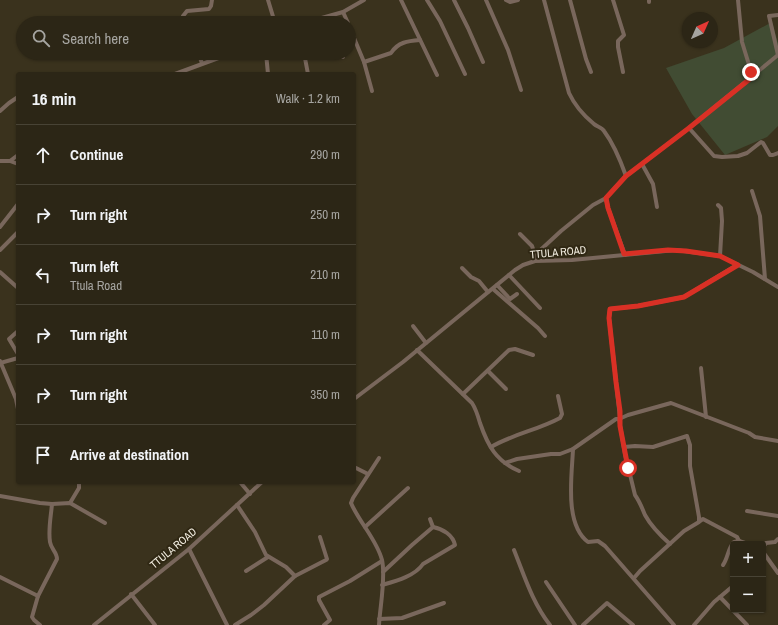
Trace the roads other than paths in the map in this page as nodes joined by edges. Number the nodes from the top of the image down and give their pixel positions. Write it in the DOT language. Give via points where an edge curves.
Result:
graph roads {
  1 [pos="212,0"];
  2 [pos="268,0"];
  3 [pos="364,0"];
  4 [pos="401,0"];
  5 [pos="427,0"];
  6 [pos="454,0"];
  7 [pos="486,0"];
  8 [pos="506,0"];
  9 [pos="518,0"];
  10 [pos="544,0"];
  11 [pos="570,0"];
  12 [pos="613,0"];
  13 [pos="738,0"];
  14 [pos="342,12"];
  15 [pos="778,15"];
  16 [pos="183,16"];
  17 [pos="273,16"];
  18 [pos="328,16"];
  19 [pos="344,16"];
  20 [pos="420,40"];
  21 [pos="356,43"];
  22 [pos="778,55"];
  23 [pos="201,60"];
  24 [pos="211,60"];
  25 [pos="267,60"];
  26 [pos="305,60"];
  27 [pos="364,62"];
  28 [pos="482,62"];
  29 [pos="202,63"];
  30 [pos="179,72"];
  31 [pos="268,72"];
  32 [pos="308,72"];
  33 [pos="591,72"];
  34 [pos="623,72"];
  35 [pos="465,74"];
  36 [pos="437,76"];
  37 [pos="751,78"];
  38 [pos="521,90"];
  39 [pos="372,91"];
  40 [pos="16,98"];
  41 [pos="0,111"];
  42 [pos="689,128"];
  43 [pos="778,153"];
  44 [pos="16,156"];
  45 [pos="0,161"];
  46 [pos="10,161"];
  47 [pos="16,163"];
  48 [pos="642,164"];
  49 [pos="626,176"];
  50 [pos="752,191"];
  51 [pos="606,198"];
  52 [pos="718,205"];
  53 [pos="16,207"];
  54 [pos="657,207"];
  55 [pos="0,227"];
  56 [pos="16,234"];
  57 [pos="520,234"];
  58 [pos="0,250"];
  59 [pos="624,254"];
  60 [pos="535,255"];
  61 [pos="720,256"];
  62 [pos="535,261"];
  63 [pos="738,265"];
  64 [pos="462,268"];
  65 [pos="0,272"];
  66 [pos="509,275"];
  67 [pos="765,279"];
  68 [pos="497,285"];
  69 [pos="16,286"];
  70 [pos="778,287"];
  71 [pos="492,289"];
  72 [pos="488,292"];
  73 [pos="517,294"];
  74 [pos="540,308"];
  75 [pos="413,326"];
  76 [pos="16,333"];
  77 [pos="545,336"];
  78 [pos="426,343"];
  79 [pos="417,350"];
  80 [pos="16,351"];
  81 [pos="532,355"];
  82 [pos="16,358"];
  83 [pos="0,362"];
  84 [pos="701,368"];
  85 [pos="488,371"];
  86 [pos="506,389"];
  87 [pos="463,394"];
  88 [pos="558,396"];
  89 [pos="356,397"];
  90 [pos="16,399"];
  91 [pos="706,416"];
  92 [pos="620,419"];
  93 [pos="778,442"];
  94 [pos="624,447"];
  95 [pos="491,448"];
  96 [pos="573,449"];
  97 [pos="379,458"];
  98 [pos="505,463"];
  99 [pos="356,468"];
  100 [pos="519,471"];
  101 [pos="368,474"];
  102 [pos="78,484"];
  103 [pos="242,484"];
  104 [pos="260,484"];
  105 [pos="408,488"];
  106 [pos="250,494"];
  107 [pos="0,496"];
  108 [pos="70,503"];
  109 [pos="52,504"];
  110 [pos="238,505"];
  111 [pos="746,511"];
  112 [pos="778,516"];
  113 [pos="430,519"];
  114 [pos="700,521"];
  115 [pos="105,523"];
  116 [pos="365,527"];
  117 [pos="433,527"];
  118 [pos="320,537"];
  119 [pos="778,539"];
  120 [pos="740,541"];
  121 [pos="766,543"];
  122 [pos="670,544"];
  123 [pos="189,549"];
  124 [pos="730,549"];
  125 [pos="514,550"];
  126 [pos="766,556"];
  127 [pos="268,557"];
  128 [pos="382,561"];
  129 [pos="723,565"];
  130 [pos="246,571"];
  131 [pos="383,572"];
  132 [pos="778,573"];
  133 [pos="296,576"];
  134 [pos="0,577"];
  135 [pos="634,578"];
  136 [pos="546,582"];
  137 [pos="382,585"];
  138 [pos="730,589"];
  139 [pos="131,594"];
  140 [pos="38,596"];
  141 [pos="720,597"];
  142 [pos="444,603"];
  143 [pos="379,619"];
  144 [pos="40,625"];
  145 [pos="94,625"];
  146 [pos="155,625"];
  147 [pos="227,625"];
  148 [pos="235,625"];
  149 [pos="324,625"];
  150 [pos="379,625"];
  151 [pos="550,625"];
  152 [pos="575,625"];
  153 [pos="583,625"];
  154 [pos="633,625"];
  155 [pos="674,625"];
  156 [pos="694,625"];
  157 [pos="747,625"];
  1 -- 16 [label="street" via="209,9 187,11"];
  2 -- 17 [label="street"];
  3 -- 14 [label="street"];
  4 -- 20 [label="street"];
  5 -- 35 [label="street"];
  6 -- 28 [label="street"];
  7 -- 38 [label="street" via="508,50"];
  8 -- 9 [label="street"];
  10 -- 49 [label="street" via="574,104 588,120 604,130"];
  11 -- 33 [label="street"];
  12 -- 34 [label="street" via="624,35 618,41"];
  13 -- 37 [label="street" via="742,42"];
  14 -- 18 [label="street"];
  14 -- 19 [label="street"];
  15 -- 22 [label="street" via="769,16"];
  20 -- 27 [label="street" via="402,42 391,53"];
  20 -- 36 [label="street"];
  21 -- 27 [label="street"];
  22 -- 37 [label="street"];
  23 -- 29 [label="street"];
  24 -- 29 [label="street"];
  25 -- 31 [label="street"];
  26 -- 32 [label="street"];
  27 -- 39 [label="street"];
  29 -- 30 [label="street"];
  37 -- 42 [label="street"];
  40 -- 41 [label="street"];
  42 -- 43 [label="street" via="714,156 738,156 747,153 761,142 770,155"];
  42 -- 48 [label="street"];
  44 -- 46 [label="street"];
  45 -- 46 [label="street"];
  46 -- 47 [label="street"];
  48 -- 49 [label="street"];
  48 -- 54 [label="street" via="653,184"];
  49 -- 51 [label="street"];
  50 -- 67 [label="street" via="760,216"];
  51 -- 59 [label="street"];
  51 -- 60 [label="street" via="593,205"];
  52 -- 61 [label="street" via="721,208 722,221"];
  53 -- 55 [label="street"];
  56 -- 58 [label="street"];
  57 -- 60 [label="street" via="532,246"];
  59 -- 61 [label="street, TTULA ROAD" via="676,250"];
  59 -- 62 [label="street, TTULA ROAD"];
  60 -- 62 [label="street"];
  61 -- 63 [label="street, TTULA ROAD"];
  62 -- 66 [label="street, TTULA ROAD" via="523,265"];
  63 -- 67 [label="street, TTULA ROAD"];
  63 -- 92 [label="street" via="684,297 610,309"];
  64 -- 72 [label="street"];
  65 -- 69 [label="street"];
  66 -- 68 [label="street, TTULA ROAD"];
  66 -- 74 [label="street"];
  67 -- 70 [label="street, TTULA ROAD"];
  68 -- 71 [label="street, TTULA ROAD"];
  68 -- 73 [label="street" via="510,299"];
  71 -- 72 [label="street, TTULA ROAD"];
  71 -- 77 [label="street"];
  72 -- 78 [label="street, TTULA ROAD"];
  75 -- 78 [label="street"];
  76 -- 80 [label="street" via="9,339"];
  78 -- 79 [label="street, TTULA ROAD"];
  79 -- 87 [label="street"];
  79 -- 89 [label="street, TTULA ROAD"];
  81 -- 85 [label="street" via="515,349 509,350"];
  82 -- 83 [label="street"];
  83 -- 90 [label="street"];
  84 -- 91 [label="street"];
  85 -- 86 [label="street"];
  85 -- 87 [label="street"];
  87 -- 95 [label="street" via="475,409"];
  88 -- 95 [label="street" via="562,414 560,418 499,442"];
  91 -- 92 [label="street" via="671,403"];
  91 -- 93 [label="street" via="755,437"];
  92 -- 94 [label="street"];
  92 -- 96 [label="street"];
  94 -- 114 [label="street" via="653,447 687,436"];
  94 -- 122 [label="street" via="635,495 645,514"];
  95 -- 98 [label="street"];
  96 -- 98 [label="street" via="560,454 517,459"];
  96 -- 135 [label="street" via="571,509 575,521 588,542 598,541 605,546"];
  97 -- 101 [label="street"];
  98 -- 100 [label="street"];
  99 -- 101 [label="street"];
  101 -- 116 [label="street" via="351,503"];
  102 -- 108 [label="street" via="79,488"];
  103 -- 106 [label="street"];
  104 -- 106 [label="street, TTULA ROAD"];
  105 -- 116 [label="street"];
  106 -- 110 [label="street, TTULA ROAD"];
  107 -- 109 [label="street"];
  108 -- 109 [label="street"];
  108 -- 115 [label="street"];
  109 -- 140 [label="street" via="49,534 51,548 57,559"];
  110 -- 123 [label="street, TTULA ROAD"];
  110 -- 127 [label="street"];
  111 -- 112 [label="street"];
  113 -- 117 [label="street"];
  114 -- 120 [label="street" via="703,519"];
  114 -- 122 [label="street"];
  116 -- 128 [label="street"];
  117 -- 131 [label="street"];
  117 -- 137 [label="street" via="448,534 455,544 408,576"];
  118 -- 133 [label="street" via="327,559"];
  119 -- 121 [label="street"];
  122 -- 135 [label="street"];
  123 -- 139 [label="street, TTULA ROAD"];
  123 -- 147 [label="street"];
  124 -- 129 [label="street"];
  125 -- 151 [label="street" via="535,599"];
  126 -- 132 [label="street"];
  127 -- 130 [label="street"];
  127 -- 133 [label="street"];
  128 -- 131 [label="street"];
  128 -- 149 [label="street" via="319,596 330,620"];
  131 -- 137 [label="street"];
  133 -- 148 [label="street" via="248,618"];
  134 -- 140 [label="street"];
  135 -- 155 [label="street"];
  136 -- 152 [label="street"];
  137 -- 143 [label="street"];
  138 -- 141 [label="street"];
  139 -- 145 [label="street, TTULA ROAD"];
  139 -- 146 [label="street"];
  140 -- 144 [label="street" via="32,617"];
  141 -- 156 [label="street"];
  141 -- 157 [label="street"];
  142 -- 143 [label="street" via="402,618"];
  143 -- 150 [label="street"];
  153 -- 154 [label="street" via="607,603"];
}
